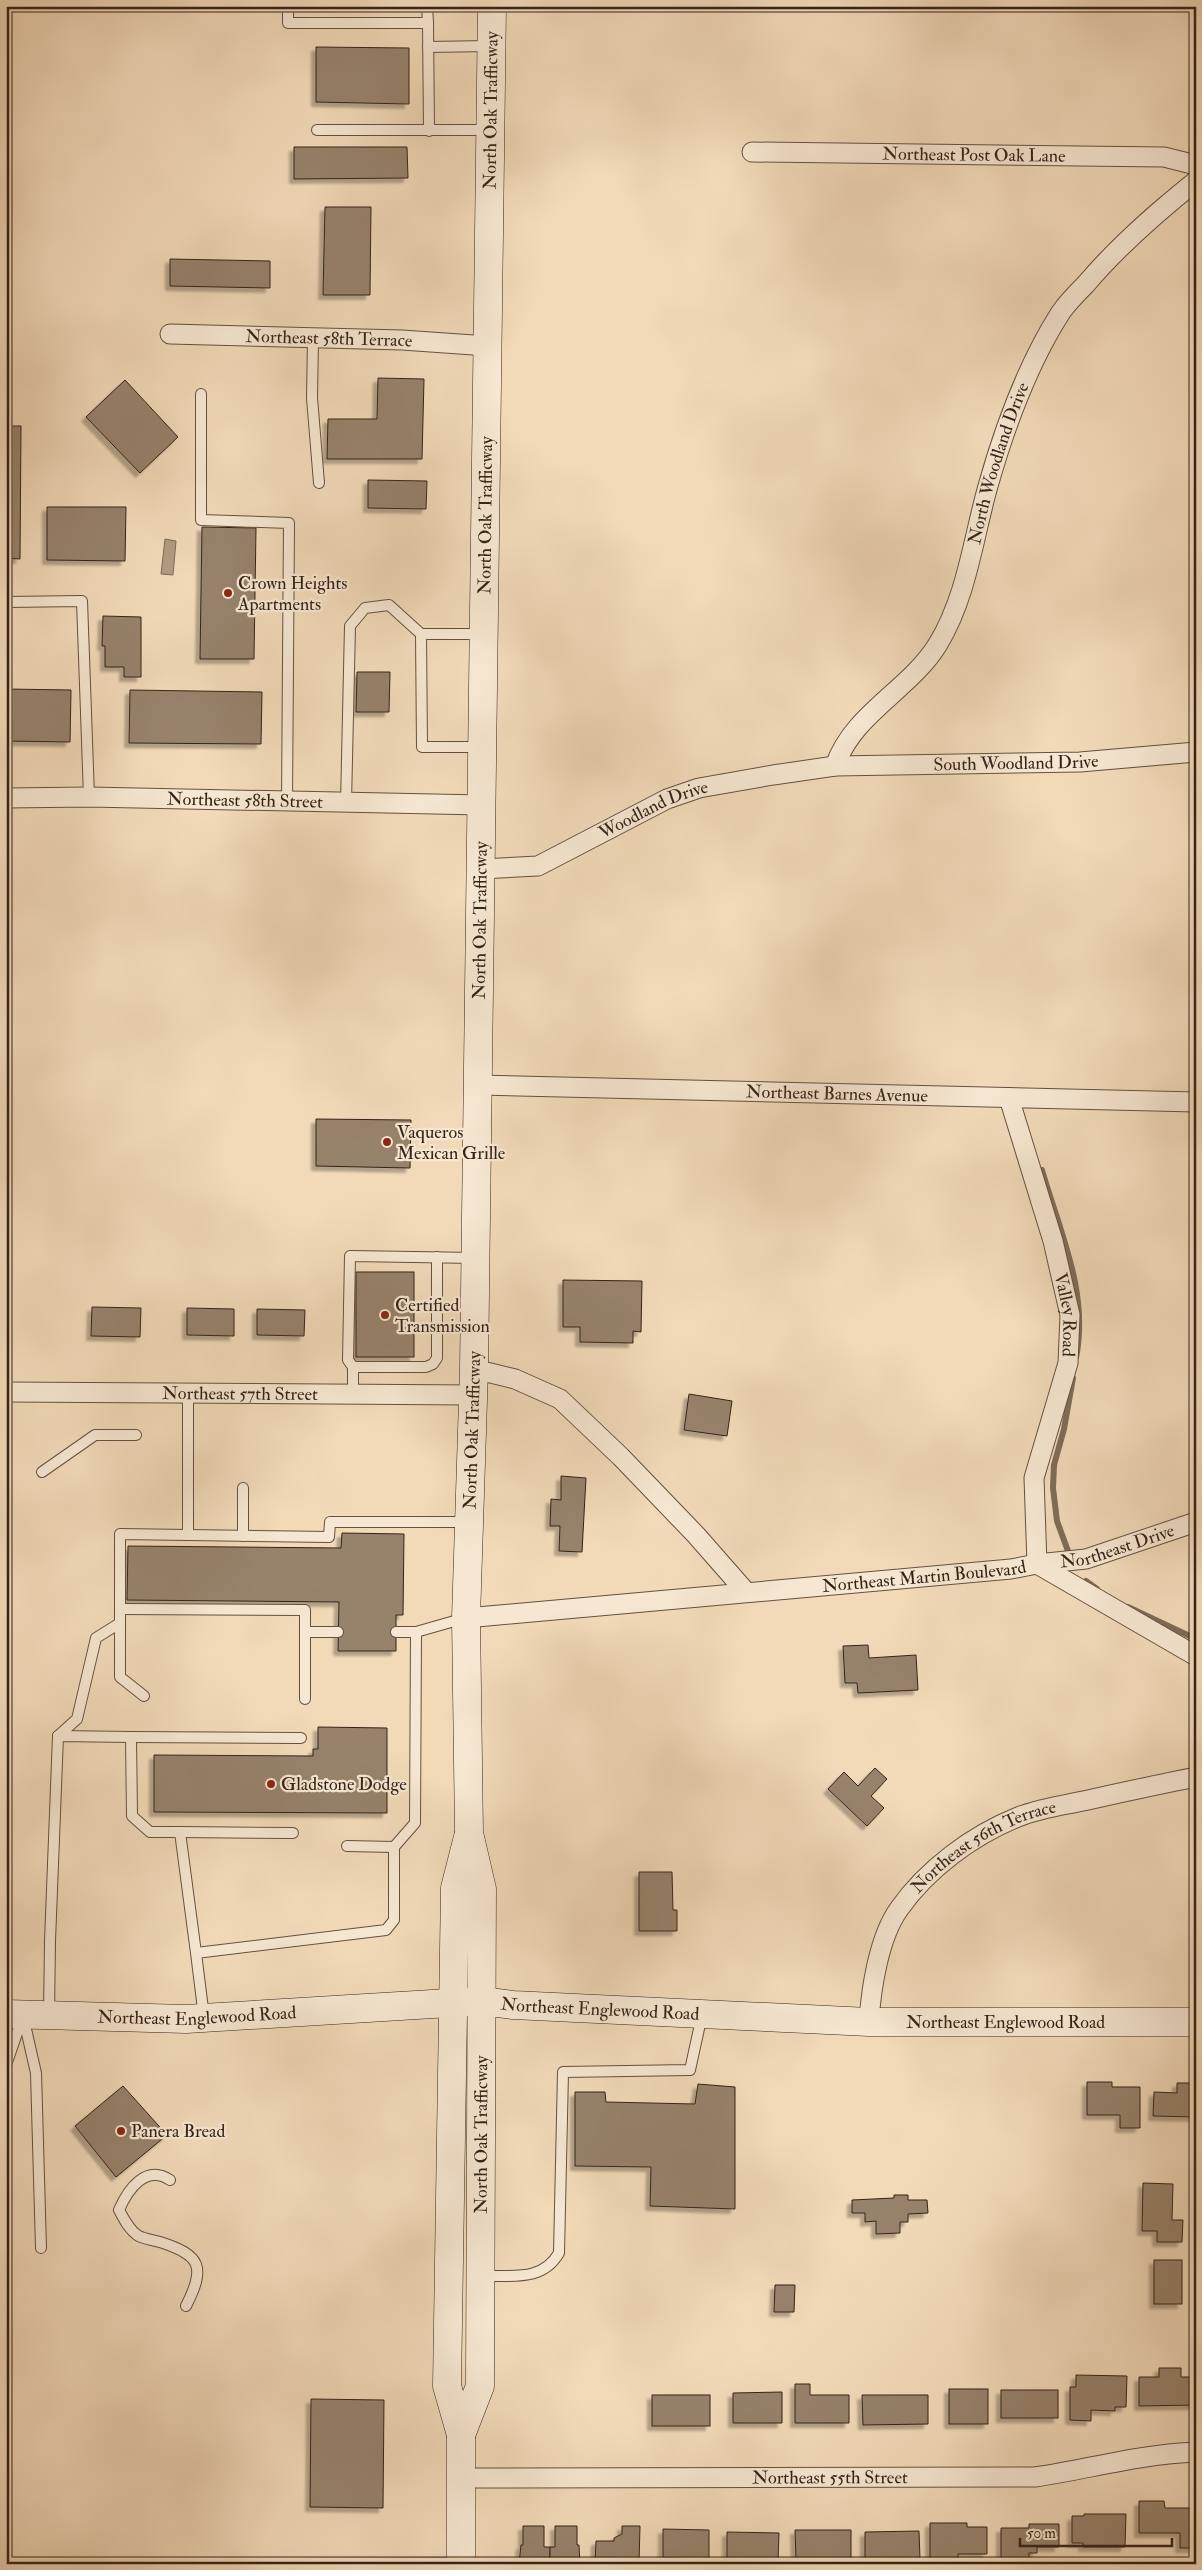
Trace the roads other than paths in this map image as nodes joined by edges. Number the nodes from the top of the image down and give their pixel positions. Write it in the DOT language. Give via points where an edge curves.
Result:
graph roads {
  1 [pos="288,6"];
  2 [pos="427,6"];
  3 [pos="492,6"];
  4 [pos="428,23"];
  5 [pos="492,46"];
  6 [pos="428,47"];
  7 [pos="317,130"];
  8 [pos="492,130"];
  9 [pos="429,131"];
  10 [pos="752,152"];
  11 [pos="1196,165"];
  12 [pos="1196,181"];
  13 [pos="170,334"];
  14 [pos="313,339"];
  15 [pos="488,346"];
  16 [pos="201,394"];
  17 [pos="318,483"];
  18 [pos="6,602"];
  19 [pos="421,634"];
  20 [pos="484,634"];
  21 [pos="483,747"];
  22 [pos="1196,752"];
  23 [pos="835,766"];
  24 [pos="89,797"];
  25 [pos="6,798"];
  26 [pos="287,802"];
  27 [pos="346,803"];
  28 [pos="482,806"];
  29 [pos="481,869"];
  30 [pos="478,1085"];
  31 [pos="1009,1098"];
  32 [pos="1196,1102"];
  33 [pos="437,1257"];
  34 [pos="476,1258"];
  35 [pos="353,1367"];
  36 [pos="474,1382"];
  37 [pos="6,1392"];
  38 [pos="188,1394"];
  39 [pos="353,1395"];
  40 [pos="136,1435"];
  41 [pos="42,1472"];
  42 [pos="243,1488"];
  43 [pos="469,1522"];
  44 [pos="1196,1522"];
  45 [pos="188,1535"];
  46 [pos="243,1536"];
  47 [pos="1037,1564"];
  48 [pos="746,1592"];
  49 [pos="120,1608"];
  50 [pos="466,1618"];
  51 [pos="120,1623"];
  52 [pos="305,1632"];
  53 [pos="338,1632"];
  54 [pos="396,1632"];
  55 [pos="416,1632"];
  56 [pos="1196,1656"];
  57 [pos="144,1696"];
  58 [pos="305,1699"];
  59 [pos="58,1736"];
  60 [pos="132,1737"];
  61 [pos="301,1738"];
  62 [pos="1196,1777"];
  63 [pos="180,1832"];
  64 [pos="293,1833"];
  65 [pos="469,1834"];
  66 [pos="347,1846"];
  67 [pos="394,1847"];
  68 [pos="196,1953"];
  69 [pos="482,2001"];
  70 [pos="453,2003"];
  71 [pos="26,2015"];
  72 [pos="702,2015"];
  73 [pos="204,2018"];
  74 [pos="869,2022"];
  75 [pos="1196,2022"];
  76 [pos="6,2065"];
  77 [pos="170,2180"];
  78 [pos="41,2248"];
  79 [pos="482,2276"];
  80 [pos="186,2306"];
  81 [pos="461,2435"];
  82 [pos="1196,2452"];
  83 [pos="462,2478"];
  84 [pos="294,2564"];
  85 [pos="461,2564"];
  1 -- 4 [label="lane" via="288,23"];
  2 -- 4 [label="lane"];
  3 -- 5 [label="main road, North Oak Trafficway"];
  4 -- 6 [label="lane"];
  5 -- 6 [label="lane"];
  5 -- 8 [label="main road, North Oak Trafficway"];
  6 -- 9 [label="lane"];
  7 -- 9 [label="lane"];
  8 -- 9 [label="lane"];
  8 -- 15 [label="main road, North Oak Trafficway"];
  10 -- 11 [label="street, Northeast Post Oak Lane" via="1164,157"];
  12 -- 23 [label="street, North Woodland Drive" via="1146,220 1062,311 1026,376 1008,424 988,485 957,608 938,645 900,688 848,736"];
  13 -- 14 [label="street, Northeast 58th Terrace"];
  14 -- 15 [label="street, Northeast 58th Terrace" via="402,340"];
  14 -- 17 [label="lane" via="312,398"];
  15 -- 20 [label="main road, North Oak Trafficway"];
  16 -- 26 [label="lane" via="201,520 289,523"];
  18 -- 24 [label="lane" via="82,602"];
  19 -- 20 [label="lane"];
  19 -- 21 [label="lane" via="422,747"];
  19 -- 27 [label="lane" via="389,604 365,608 350,626"];
  20 -- 21 [label="main road, North Oak Trafficway"];
  21 -- 28 [label="main road, North Oak Trafficway"];
  22 -- 23 [label="street, South Woodland Drive" via="1080,762"];
  23 -- 29 [label="street, Woodland Drive" via="699,788 667,799 538,866"];
  24 -- 25 [label="street, Northeast 58th Street"];
  24 -- 26 [label="street, Northeast 58th Street"];
  26 -- 27 [label="street, Northeast 58th Street"];
  27 -- 28 [label="street, Northeast 58th Street"];
  28 -- 29 [label="main road, North Oak Trafficway"];
  29 -- 30 [label="main road, North Oak Trafficway"];
  30 -- 31 [label="street, Northeast Barnes Avenue"];
  30 -- 34 [label="main road, North Oak Trafficway"];
  31 -- 32 [label="street, Northeast Barnes Avenue"];
  31 -- 47 [label="street, Valley Road" via="1053,1241 1070,1315 1068,1363 1034,1478"];
  33 -- 34 [label="lane"];
  33 -- 35 [label="lane" via="437,1358 433,1364 426,1367"];
  33 -- 35 [label="lane" via="350,1256 348,1360"];
  34 -- 36 [label="main road, North Oak Trafficway"];
  35 -- 39 [label="lane"];
  36 -- 39 [label="street, Northeast 57th Street"];
  36 -- 43 [label="main road, North Oak Trafficway"];
  36 -- 48 [label="street" via="515,1379 560,1399 628,1464"];
  37 -- 38 [label="street, Northeast 57th Street"];
  38 -- 39 [label="street, Northeast 57th Street"];
  38 -- 45 [label="lane"];
  40 -- 41 [label="lane" via="96,1435"];
  42 -- 46 [label="lane"];
  43 -- 46 [label="lane" via="330,1522 329,1537"];
  43 -- 50 [label="main road, North Oak Trafficway"];
  44 -- 47 [label="street, Northeast Drive" via="1086,1559"];
  45 -- 46 [label="lane"];
  45 -- 49 [label="lane" via="120,1534"];
  47 -- 48 [label="street, Northeast Martin Boulevard"];
  47 -- 56 [label="street, Northeast Martin Boulevard"];
  48 -- 50 [label="street, Northeast Martin Boulevard"];
  49 -- 51 [label="lane"];
  49 -- 52 [label="lane" via="305,1610"];
  50 -- 55 [label="lane"];
  50 -- 65 [label="main road, North Oak Trafficway"];
  51 -- 57 [label="lane" via="120,1677"];
  51 -- 59 [label="lane" via="96,1638 77,1719"];
  52 -- 53 [label="lane"];
  52 -- 58 [label="lane"];
  54 -- 55 [label="lane"];
  55 -- 67 [label="lane" via="415,1823"];
  59 -- 60 [label="lane"];
  59 -- 71 [label="lane" via="50,1941"];
  60 -- 61 [label="lane"];
  60 -- 63 [label="lane" via="132,1816 150,1832"];
  62 -- 74 [label="street, Northeast 56th Terrace" via="1045,1809 983,1833 922,1883 898,1910 878,1956"];
  63 -- 64 [label="lane"];
  63 -- 68 [label="lane"];
  65 -- 69 [label="main road, North Oak Trafficway" via="482,1889"];
  65 -- 70 [label="main road, North Oak Trafficway" via="456,1888"];
  66 -- 67 [label="lane"];
  67 -- 68 [label="lane" via="394,1920 386,1930"];
  68 -- 73 [label="lane"];
  69 -- 70 [label="main road, Northeast Englewood Road"];
  69 -- 72 [label="main road, Northeast Englewood Road"];
  69 -- 79 [label="main road, North Oak Trafficway"];
  70 -- 73 [label="main road, Northeast Englewood Road"];
  70 -- 81 [label="main road, North Oak Trafficway" via="447,2386"];
  71 -- 73 [label="main road, Northeast Englewood Road"];
  71 -- 76 [label="lane"];
  71 -- 78 [label="lane" via="36,2073"];
  72 -- 74 [label="main road, Northeast Englewood Road"];
  72 -- 79 [label="lane" via="690,2070 563,2072 559,2253 552,2264 533,2274"];
  74 -- 75 [label="main road, Northeast Englewood Road"];
  77 -- 80 [label="lane" via="161,2174 152,2174 137,2182 125,2194 119,2210 126,2224 138,2235 183,2250 194,2258 199,2271"];
  79 -- 81 [label="main road, North Oak Trafficway" via="480,2386"];
  81 -- 83 [label="main road, North Oak Trafficway"];
  82 -- 83 [label="street, Northeast 55th Street" via="1131,2458 1079,2471 1035,2477"];
  83 -- 85 [label="main road, North Oak Trafficway"];
  84 -- 85 [label="lane"];
}
